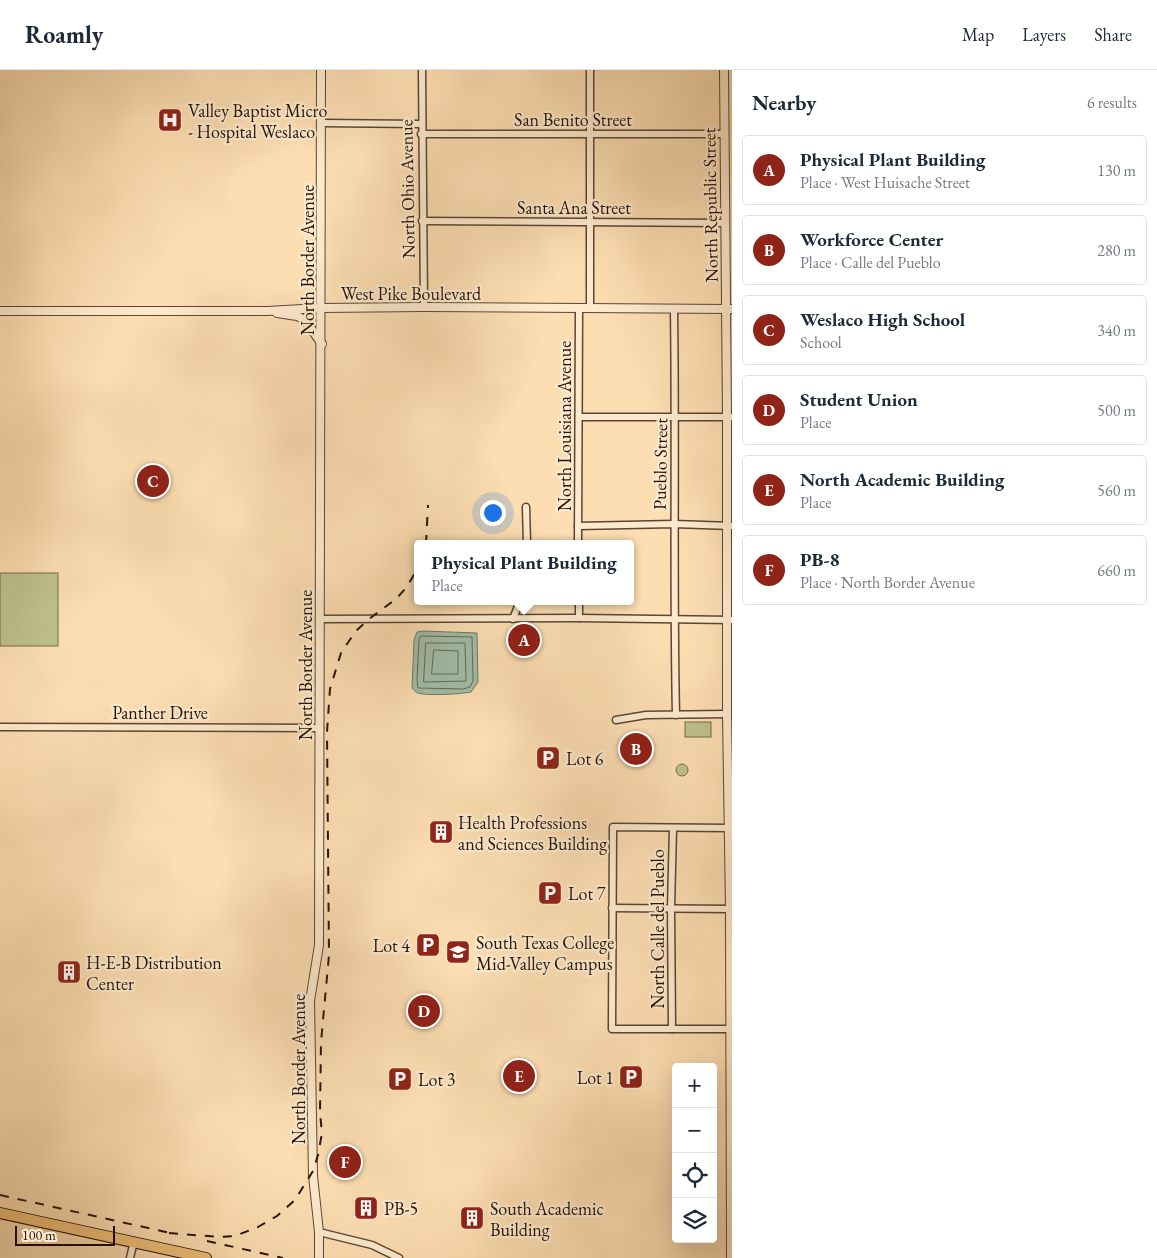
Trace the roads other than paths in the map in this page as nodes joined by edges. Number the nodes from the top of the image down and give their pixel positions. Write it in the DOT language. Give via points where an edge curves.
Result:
graph roads {
  1 [pos="321,70"];
  2 [pos="422,70"];
  3 [pos="590,70"];
  4 [pos="724,70"];
  5 [pos="322,123"];
  6 [pos="421,124"];
  7 [pos="421,134"];
  8 [pos="589,134"];
  9 [pos="724,134"];
  10 [pos="422,221"];
  11 [pos="590,221"];
  12 [pos="725,222"];
  13 [pos="424,307"];
  14 [pos="321,308"];
  15 [pos="579,308"];
  16 [pos="590,308"];
  17 [pos="729,309"];
  18 [pos="267,310"];
  19 [pos="674,310"];
  20 [pos="0,311"];
  21 [pos="322,344"];
  22 [pos="580,417"];
  23 [pos="675,417"];
  24 [pos="730,417"];
  25 [pos="526,507"];
  26 [pos="674,524"];
  27 [pos="578,526"];
  28 [pos="729,526"];
  29 [pos="527,540"];
  30 [pos="578,540"];
  31 [pos="518,605"];
  32 [pos="578,605"];
  33 [pos="513,618"];
  34 [pos="579,618"];
  35 [pos="320,619"];
  36 [pos="674,619"];
  37 [pos="729,620"];
  38 [pos="729,714"];
  39 [pos="676,715"];
  40 [pos="616,720"];
  41 [pos="0,727"];
  42 [pos="320,728"];
  43 [pos="730,809"];
  44 [pos="673,828"];
  45 [pos="728,828"];
  46 [pos="612,908"];
  47 [pos="671,908"];
  48 [pos="731,909"];
  49 [pos="672,1029"];
  50 [pos="731,1029"];
  51 [pos="731,1120"];
  52 [pos="0,1214"];
  53 [pos="731,1220"];
  54 [pos="319,1232"];
  55 [pos="134,1241"];
  56 [pos="130,1258"];
  57 [pos="206,1258"];
  58 [pos="319,1258"];
  59 [pos="399,1258"];
  60 [pos="731,1258"];
  1 -- 5 [label="street, North Border Avenue"];
  2 -- 6 [label="street, North Ohio Avenue"];
  3 -- 8 [label="street"];
  4 -- 9 [label="street, North Republic Street"];
  5 -- 6 [label="street"];
  5 -- 14 [label="street, North Border Avenue"];
  6 -- 7 [label="street, North Ohio Avenue"];
  7 -- 8 [label="street, San Benito Street"];
  7 -- 10 [label="street, North Ohio Avenue"];
  8 -- 9 [label="street, San Benito Street"];
  8 -- 11 [label="street"];
  9 -- 12 [label="street, North Republic Street"];
  10 -- 11 [label="street, Santa Ana Street"];
  10 -- 13 [label="street, North Ohio Avenue"];
  11 -- 12 [label="street, Santa Ana Street"];
  11 -- 16 [label="street"];
  12 -- 17 [label="street, North Republic Street"];
  13 -- 14 [label="street, West Pike Boulevard"];
  13 -- 15 [label="street, West Pike Boulevard"];
  14 -- 18 [label="street, West Pike Boulevard"];
  14 -- 21 [label="street, North Border Avenue"];
  15 -- 16 [label="street, West Pike Boulevard"];
  15 -- 22 [label="street, North Louisiana Avenue"];
  16 -- 19 [label="street, West Pike Boulevard"];
  17 -- 19 [label="street, West Pike Boulevard"];
  17 -- 24 [label="street, North Republic Street"];
  18 -- 20 [label="street, West Pike Boulevard"];
  18 -- 21 [label="street" via="305,320"];
  19 -- 23 [label="street, Pueblo Street"];
  21 -- 35 [label="street, North Border Avenue"];
  22 -- 23 [label="street"];
  22 -- 27 [label="street, North Louisiana Avenue"];
  23 -- 24 [label="street"];
  23 -- 26 [label="street, Pueblo Street"];
  24 -- 28 [label="street, North Republic Street"];
  25 -- 29 [label="street"];
  26 -- 27 [label="street"];
  26 -- 28 [label="street"];
  26 -- 36 [label="street, Pueblo Street"];
  27 -- 30 [label="street, North Louisiana Avenue"];
  28 -- 37 [label="street, North Republic Street"];
  31 -- 33 [label="street"];
  32 -- 34 [label="street"];
  33 -- 34 [label="street"];
  33 -- 35 [label="street"];
  34 -- 36 [label="street"];
  35 -- 42 [label="street, North Border Avenue"];
  36 -- 37 [label="street"];
  36 -- 39 [label="street, Pueblo Street"];
  37 -- 38 [label="street, North Republic Street"];
  38 -- 39 [label="street"];
  38 -- 43 [label="street, North Republic Street"];
  39 -- 40 [label="street"];
  41 -- 42 [label="street, Panther Drive"];
  42 -- 54 [label="street, North Border Avenue" via="319,945 310,1001 312,1176"];
  43 -- 45 [label="street, North Republic Street"];
  44 -- 45 [label="street"];
  44 -- 46 [label="street" via="613,827"];
  44 -- 47 [label="street, North Calle del Pueblo"];
  45 -- 48 [label="street, North Republic Street"];
  46 -- 47 [label="street"];
  46 -- 49 [label="street" via="612,1029"];
  47 -- 48 [label="street"];
  47 -- 49 [label="street, North Calle del Pueblo"];
  48 -- 50 [label="street, North Republic Street"];
  49 -- 50 [label="street"];
  50 -- 51 [label="street, North Republic Street"];
  51 -- 53 [label="street, North Republic Street"];
  52 -- 55 [label="main road"];
  53 -- 60 [label="street, North Republic Street"];
  54 -- 58 [label="street, North Border Avenue"];
  54 -- 59 [label="street" via="372,1245"];
  55 -- 56 [label="street"];
  55 -- 57 [label="main road"];
}
